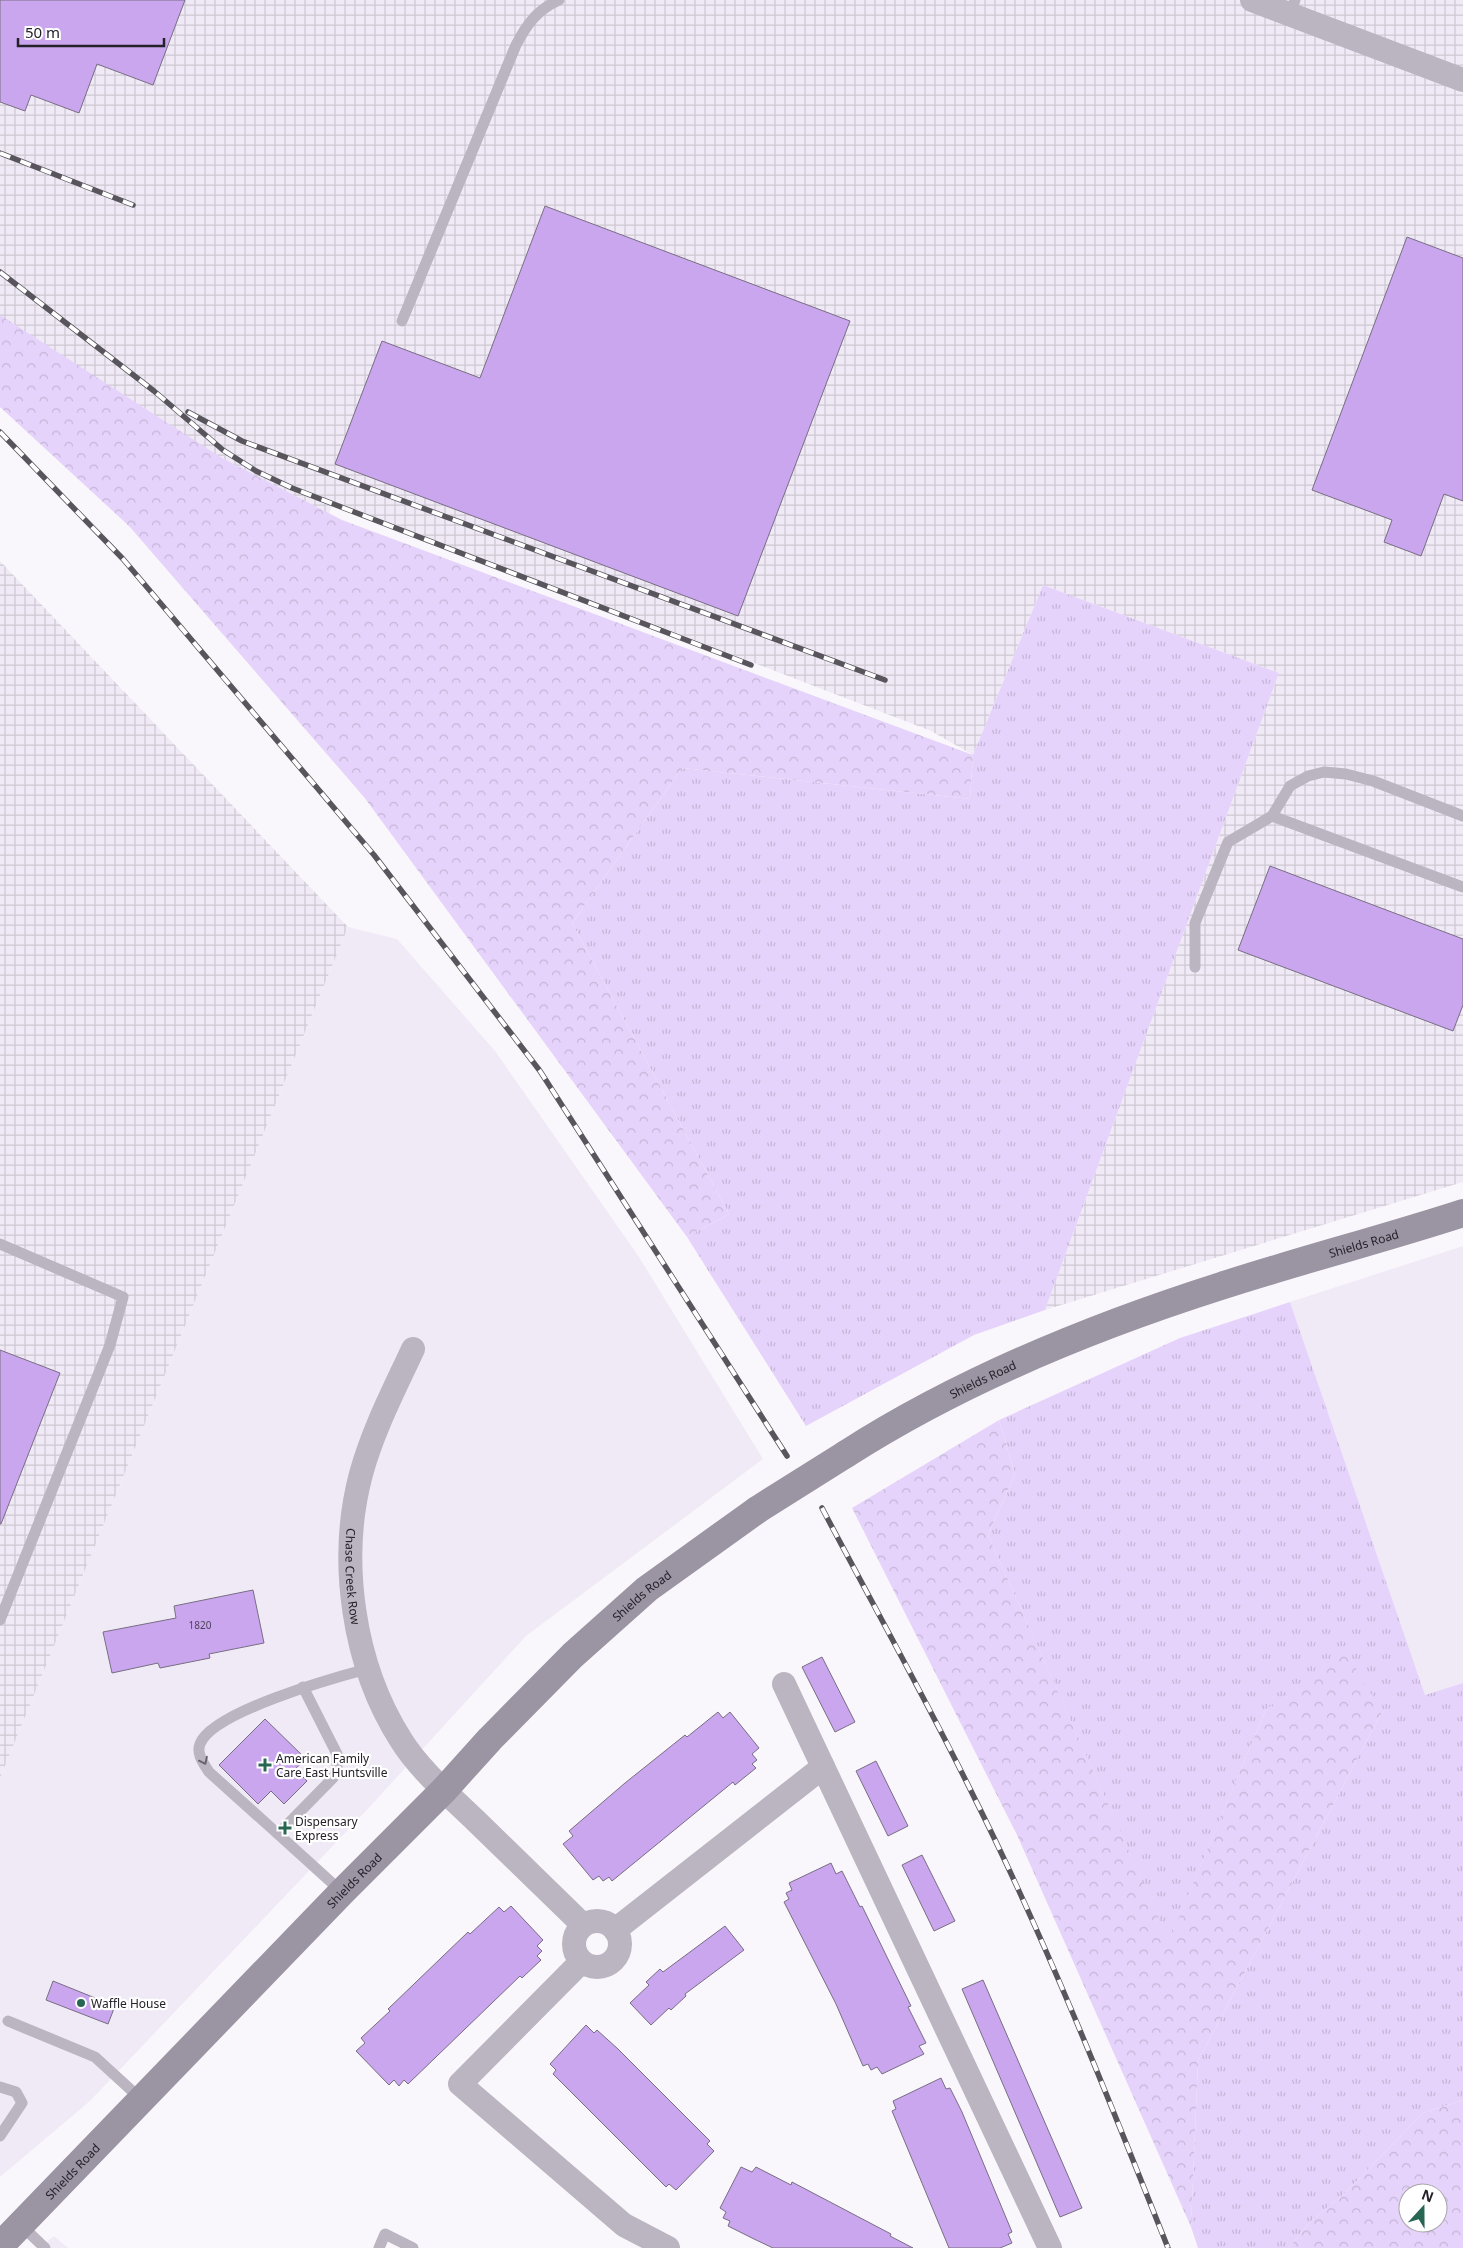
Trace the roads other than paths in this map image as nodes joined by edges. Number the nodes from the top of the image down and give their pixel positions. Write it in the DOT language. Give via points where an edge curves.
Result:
graph roads {
  1 [pos="559,0"];
  2 [pos="1252,0"];
  3 [pos="1293,7"];
  4 [pos="1462,75"];
  5 [pos="402,322"];
  6 [pos="1272,816"];
  7 [pos="1463,816"];
  8 [pos="1463,887"];
  9 [pos="1195,967"];
  10 [pos="1463,1213"];
  11 [pos="0,1244"];
  12 [pos="413,1349"];
  13 [pos="0,1620"];
  14 [pos="367,1668"];
  15 [pos="784,1684"];
  16 [pos="303,1687"];
  17 [pos="823,1767"];
  18 [pos="444,1790"];
  19 [pos="278,1834"];
  20 [pos="342,1892"];
  21 [pos="583,1926"];
  22 [pos="615,1930"];
  23 [pos="582,1962"];
  24 [pos="8,2021"];
  25 [pos="0,2087"];
  26 [pos="142,2100"];
  27 [pos="0,2136"];
  28 [pos="22,2226"];
  29 [pos="0,2246"];
  30 [pos="45,2248"];
  31 [pos="379,2248"];
  32 [pos="413,2248"];
  33 [pos="668,2248"];
  34 [pos="1050,2248"];
  1 -- 5 [label="lane" via="546,6 528,22 516,45"];
  2 -- 3 [label="street"];
  3 -- 4 [label="street"];
  6 -- 7 [label="lane" via="1290,786 1324,772 1373,781"];
  6 -- 8 [label="lane"];
  6 -- 9 [label="lane" via="1228,842 1195,923"];
  10 -- 18 [label="street, Shields Road, bridge" via="1220,1286 1115,1324 948,1394 757,1510 647,1589 573,1655"];
  11 -- 13 [label="lane" via="124,1297 110,1345"];
  12 -- 14 [label="street, Chase Creek Row" via="376,1430 361,1476 353,1524 350,1576"];
  14 -- 16 [label="lane"];
  14 -- 18 [label="street, Chase Creek Row" via="401,1741"];
  15 -- 17 [label="street"];
  16 -- 19 [label="lane" via="337,1754 337,1768 333,1778"];
  16 -- 19 [label="lane, one-way" via="220,1722 206,1733 199,1746 201,1760 210,1772"];
  17 -- 22 [label="street"];
  17 -- 34 [label="street"];
  18 -- 20 [label="street, Shields Road"];
  18 -- 21 [label="street, Chase Creek Row"];
  19 -- 20 [label="lane"];
  20 -- 26 [label="street, Shields Road"];
  21 -- 22 [label="street" via="594,1921 602,1922"];
  21 -- 23 [label="street" via="573,1941"];
  22 -- 23 [label="street" via="620,1944 615,1958 603,1967 595,1968"];
  23 -- 33 [label="street" via="460,2084 624,2226"];
  24 -- 26 [label="lane" via="96,2057"];
  25 -- 27 [label="lane" via="16,2092 22,2103"];
  26 -- 28 [label="street, Shields Road"];
  28 -- 29 [label="street, Shields Road"];
  28 -- 30 [label="lane"];
  31 -- 32 [label="lane" via="385,2234"];
}
